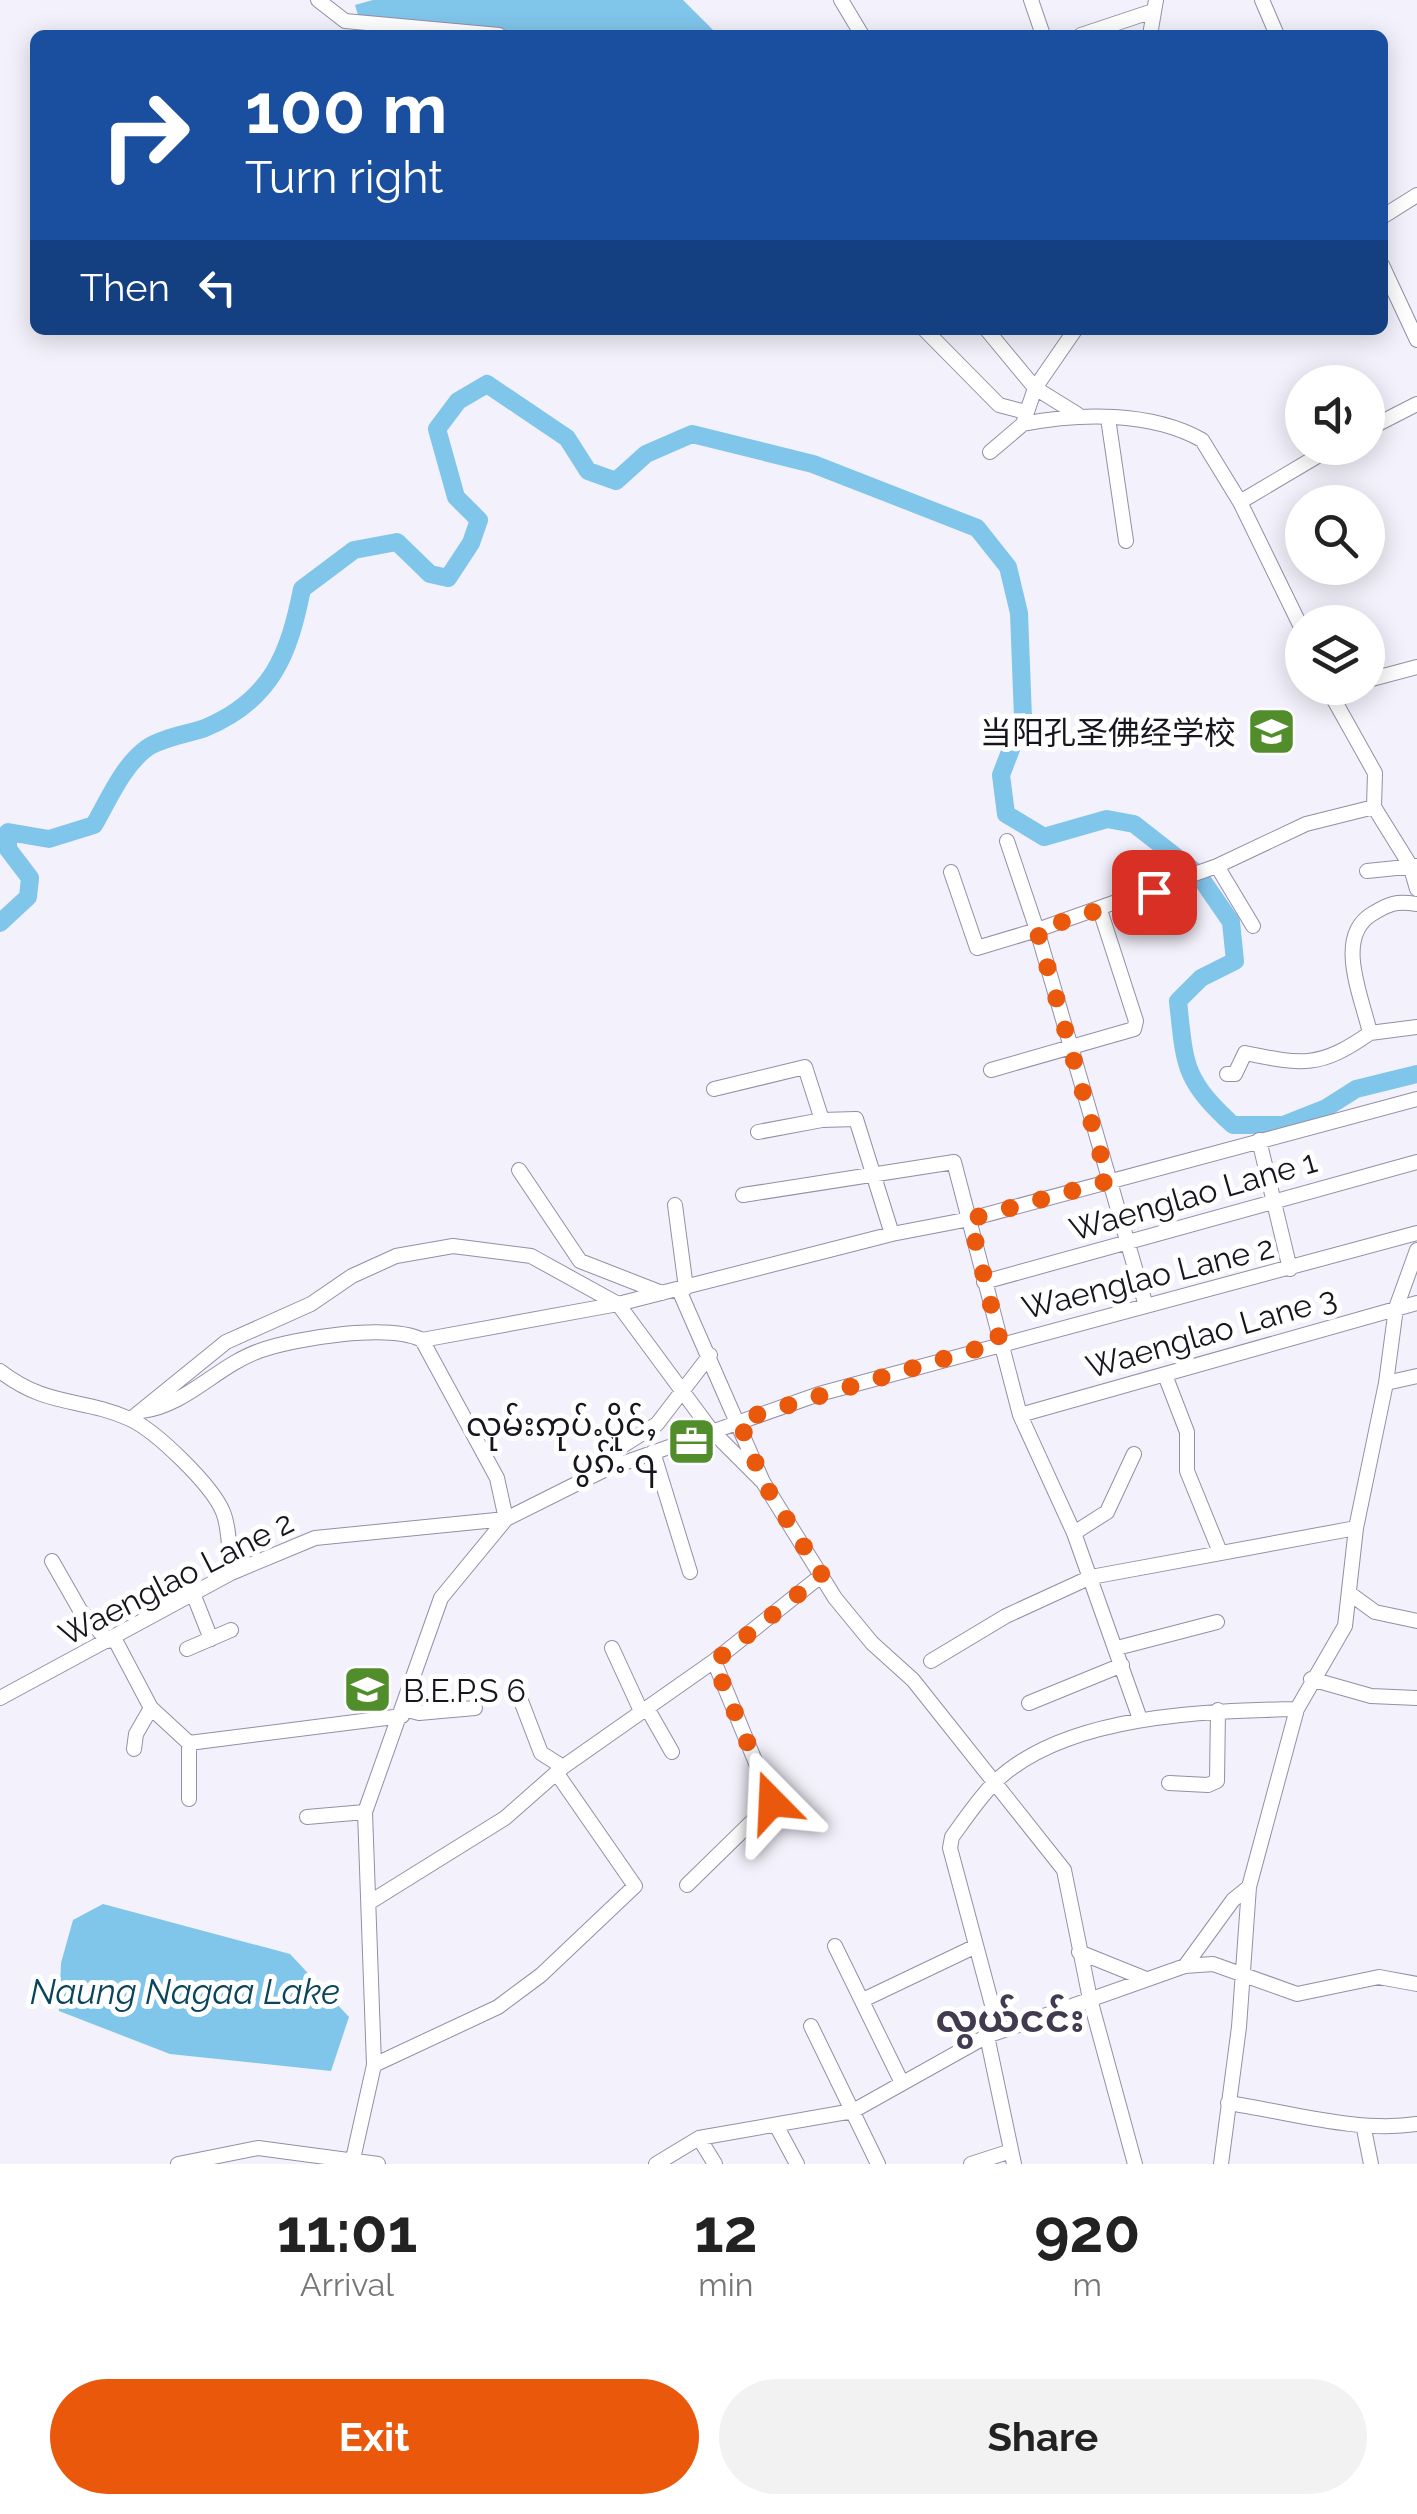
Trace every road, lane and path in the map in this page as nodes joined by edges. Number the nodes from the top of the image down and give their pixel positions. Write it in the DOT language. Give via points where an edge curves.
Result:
graph roads {
  1 [pos="318,0"];
  2 [pos="841,0"];
  3 [pos="1031,0"];
  4 [pos="1262,0"];
  5 [pos="1155,3"];
  6 [pos="444,30"];
  7 [pos="859,30"];
  8 [pos="1041,30"];
  9 [pos="1093,30"];
  10 [pos="1151,30"];
  11 [pos="1275,30"];
  12 [pos="1417,195"];
  13 [pos="1388,213"];
  14 [pos="1388,279"];
  15 [pos="930,335"];
  16 [pos="991,335"];
  17 [pos="1072,335"];
  18 [pos="1417,340"];
  19 [pos="1035,388"];
  20 [pos="1417,404"];
  21 [pos="1077,414"];
  22 [pos="1024,418"];
  23 [pos="1108,418"];
  24 [pos="1385,420"];
  25 [pos="990,452"];
  26 [pos="1302,465"];
  27 [pos="1240,502"];
  28 [pos="1126,541"];
  29 [pos="1290,605"];
  30 [pos="1417,667"];
  31 [pos="1385,675"];
  32 [pos="1339,705"];
  33 [pos="1374,807"];
  34 [pos="1008,841"];
  35 [pos="1218,866"];
  36 [pos="1414,866"];
  37 [pos="1367,871"];
  38 [pos="951,872"];
  39 [pos="1417,890"];
  40 [pos="1417,904"];
  41 [pos="1100,910"];
  42 [pos="1253,926"];
  43 [pos="1037,930"];
  44 [pos="1417,1027"];
  45 [pos="1370,1033"];
  46 [pos="1072,1046"];
  47 [pos="991,1070"];
  48 [pos="1227,1074"];
  49 [pos="714,1089"];
  50 [pos="1417,1099"];
  51 [pos="822,1120"];
  52 [pos="758,1132"];
  53 [pos="1258,1140"];
  54 [pos="1417,1150"];
  55 [pos="1417,1163"];
  56 [pos="519,1170"];
  57 [pos="874,1172"];
  58 [pos="1108,1181"];
  59 [pos="743,1195"];
  60 [pos="1274,1202"];
  61 [pos="675,1204"];
  62 [pos="970,1219"];
  63 [pos="892,1234"];
  64 [pos="1417,1234"];
  65 [pos="1128,1242"];
  66 [pos="1417,1250"];
  67 [pos="1290,1269"];
  68 [pos="984,1282"];
  69 [pos="682,1289"];
  70 [pos="662,1294"];
  71 [pos="1417,1303"];
  72 [pos="618,1304"];
  73 [pos="1146,1306"];
  74 [pos="1396,1308"];
  75 [pos="422,1340"];
  76 [pos="1000,1342"];
  77 [pos="710,1356"];
  78 [pos="0,1371"];
  79 [pos="1165,1375"];
  80 [pos="1417,1376"];
  81 [pos="1386,1383"];
  82 [pos="684,1393"];
  83 [pos="135,1415"];
  84 [pos="1020,1415"];
  85 [pos="739,1420"];
  86 [pos="711,1430"];
  87 [pos="652,1452"];
  88 [pos="1134,1454"];
  89 [pos="604,1470"];
  90 [pos="763,1482"];
  91 [pos="506,1519"];
  92 [pos="1356,1528"];
  93 [pos="1074,1533"];
  94 [pos="1220,1552"];
  95 [pos="52,1561"];
  96 [pos="690,1572"];
  97 [pos="231,1574"];
  98 [pos="822,1575"];
  99 [pos="1091,1576"];
  100 [pos="1350,1593"];
  101 [pos="194,1596"];
  102 [pos="1417,1621"];
  103 [pos="1218,1622"];
  104 [pos="232,1630"];
  105 [pos="212,1639"];
  106 [pos="111,1640"];
  107 [pos="612,1648"];
  108 [pos="1117,1648"];
  109 [pos="186,1649"];
  110 [pos="714,1662"];
  111 [pos="931,1662"];
  112 [pos="1122,1665"];
  113 [pos="1310,1679"];
  114 [pos="518,1692"];
  115 [pos="0,1698"];
  116 [pos="1417,1698"];
  117 [pos="1029,1703"];
  118 [pos="151,1708"];
  119 [pos="476,1708"];
  120 [pos="1298,1709"];
  121 [pos="644,1710"];
  122 [pos="1218,1710"];
  123 [pos="402,1712"];
  124 [pos="1140,1719"];
  125 [pos="189,1743"];
  126 [pos="134,1749"];
  127 [pos="672,1752"];
  128 [pos="560,1771"];
  129 [pos="996,1781"];
  130 [pos="1169,1783"];
  131 [pos="190,1798"];
  132 [pos="365,1812"];
  133 [pos="307,1818"];
  134 [pos="687,1886"];
  135 [pos="1249,1888"];
  136 [pos="370,1902"];
  137 [pos="836,1946"];
  138 [pos="974,1947"];
  139 [pos="1079,1952"];
  140 [pos="1185,1966"];
  141 [pos="1244,1976"];
  142 [pos="1147,1979"];
  143 [pos="1417,1984"];
  144 [pos="865,1998"];
  145 [pos="1090,2000"];
  146 [pos="811,2026"];
  147 [pos="993,2034"];
  148 [pos="374,2066"];
  149 [pos="902,2083"];
  150 [pos="1228,2103"];
  151 [pos="853,2110"];
  152 [pos="1417,2124"];
  153 [pos="776,2125"];
  154 [pos="1364,2129"];
  155 [pos="698,2138"];
  156 [pos="1013,2158"];
  157 [pos="366,2162"];
  158 [pos="178,2164"];
  159 [pos="656,2164"];
  160 [pos="714,2164"];
  161 [pos="797,2164"];
  162 [pos="878,2164"];
  163 [pos="971,2164"];
  164 [pos="1135,2164"];
  165 [pos="1221,2164"];
  166 [pos="1371,2164"];
  1 -- 6 [label="street" via="345,21"];
  2 -- 7 [label="street"];
  3 -- 8 [label="street"];
  4 -- 11 [label="street"];
  5 -- 9 [label="street"];
  5 -- 10 [label="street"];
  12 -- 13 [label="street"];
  14 -- 18 [label="street"];
  15 -- 22 [label="street" via="999,405"];
  16 -- 19 [label="street"];
  17 -- 19 [label="street"];
  19 -- 21 [label="street"];
  19 -- 22 [label="street"];
  20 -- 24 [label="street"];
  21 -- 22 [label="street"];
  21 -- 23 [label="street"];
  22 -- 25 [label="street"];
  23 -- 27 [label="street" via="1202,440"];
  23 -- 28 [label="street"];
  26 -- 27 [label="street"];
  27 -- 29 [label="street"];
  30 -- 31 [label="street"];
  32 -- 33 [label="street" via="1375,773"];
  33 -- 35 [label="street" via="1306,824"];
  33 -- 36 [label="street"];
  34 -- 43 [label="street"];
  35 -- 41 [label="street"];
  35 -- 42 [label="street"];
  36 -- 37 [label="street"];
  36 -- 39 [label="street"];
  38 -- 43 [label="street" via="977,948"];
  40 -- 45 [label="street" via="1393,901 1352,932"];
  41 -- 43 [label="street"];
  41 -- 46 [label="street" via="1136,1021 1128,1033"];
  43 -- 46 [label="street"];
  44 -- 45 [label="street"];
  45 -- 48 [label="street" via="1335,1058 1292,1063 1245,1053 1235,1074"];
  46 -- 47 [label="street"];
  46 -- 58 [label="street"];
  49 -- 51 [label="street" via="805,1067"];
  50 -- 53 [label="street"];
  51 -- 52 [label="street"];
  51 -- 57 [label="street" via="856,1119"];
  53 -- 58 [label="street"];
  53 -- 60 [label="street"];
  54 -- 55 [label="street"];
  55 -- 60 [label="street, Waenglao Lane 1"];
  56 -- 70 [label="street" via="580,1261"];
  57 -- 59 [label="street"];
  57 -- 62 [label="street" via="954,1162"];
  57 -- 63 [label="street"];
  58 -- 62 [label="street"];
  58 -- 65 [label="street"];
  60 -- 65 [label="street, Waenglao Lane 1"];
  60 -- 67 [label="street"];
  61 -- 69 [label="street"];
  62 -- 63 [label="street"];
  62 -- 68 [label="street"];
  63 -- 69 [label="street"];
  64 -- 67 [label="street, Waenglao Lane 2"];
  65 -- 68 [label="street, Waenglao Lane 1"];
  65 -- 73 [label="street"];
  66 -- 74 [label="street"];
  67 -- 73 [label="street, Waenglao Lane 2"];
  68 -- 76 [label="street"];
  69 -- 70 [label="street"];
  69 -- 77 [label="street"];
  70 -- 72 [label="street"];
  71 -- 74 [label="street, Waenglao Lane 3"];
  72 -- 75 [label="street"];
  72 -- 82 [label="street"];
  72 -- 83 [label="street" via="531,1256 452,1246 396,1256 226,1342"];
  73 -- 76 [label="street, Waenglao Lane 2"];
  74 -- 79 [label="street, Waenglao Lane 3"];
  74 -- 81 [label="street"];
  75 -- 83 [label="street" via="380,1331 258,1351 163,1408"];
  75 -- 91 [label="street" via="497,1478"];
  76 -- 84 [label="street"];
  76 -- 85 [label="street, Waenglao Lane 2"];
  77 -- 82 [label="street"];
  77 -- 85 [label="street"];
  78 -- 83 [label="street" via="28,1392"];
  79 -- 84 [label="street, Waenglao Lane 3"];
  79 -- 94 [label="street" via="1186,1432 1187,1471"];
  80 -- 81 [label="street"];
  81 -- 92 [label="street"];
  82 -- 86 [label="street"];
  82 -- 89 [label="street" via="657,1424 619,1448"];
  83 -- 97 [label="street" via="205,1484 223,1512"];
  84 -- 93 [label="street"];
  85 -- 86 [label="street, Waenglao Lane 2"];
  85 -- 90 [label="street"];
  86 -- 87 [label="street, Waenglao Lane 2"];
  86 -- 90 [label="street"];
  87 -- 89 [label="street, Waenglao Lane 2"];
  87 -- 96 [label="street"];
  88 -- 93 [label="street" via="1107,1512"];
  89 -- 91 [label="street, Waenglao Lane 2"];
  90 -- 98 [label="street"];
  91 -- 97 [label="street, Waenglao Lane 2" via="315,1538"];
  91 -- 123 [label="street" via="441,1598"];
  92 -- 94 [label="street"];
  92 -- 100 [label="street"];
  93 -- 99 [label="street"];
  94 -- 99 [label="street"];
  95 -- 106 [label="street" via="80,1610"];
  97 -- 101 [label="street, Waenglao Lane 2"];
  98 -- 110 [label="street"];
  98 -- 129 [label="street" via="872,1642 913,1680"];
  99 -- 108 [label="street"];
  99 -- 111 [label="street" via="1006,1616"];
  100 -- 102 [label="street" via="1376,1612"];
  100 -- 113 [label="street" via="1344,1626"];
  101 -- 105 [label="street"];
  101 -- 106 [label="street, Waenglao Lane 2"];
  103 -- 108 [label="street"];
  104 -- 105 [label="street"];
  105 -- 109 [label="street"];
  106 -- 115 [label="street, Waenglao Lane 2"];
  106 -- 118 [label="street"];
  107 -- 121 [label="street"];
  108 -- 112 [label="street"];
  110 -- 121 [label="street"];
  110 -- 134 [label="street" via="772,1802"];
  112 -- 117 [label="street"];
  112 -- 124 [label="street"];
  113 -- 116 [label="street" via="1371,1696"];
  113 -- 120 [label="street"];
  114 -- 128 [label="street" via="541,1753"];
  118 -- 125 [label="street"];
  118 -- 126 [label="street"];
  119 -- 123 [label="street"];
  120 -- 122 [label="street"];
  120 -- 135 [label="street"];
  121 -- 127 [label="street"];
  121 -- 128 [label="street"];
  122 -- 124 [label="street"];
  122 -- 130 [label="street" via="1216,1780"];
  123 -- 125 [label="street"];
  123 -- 132 [label="street"];
  124 -- 129 [label="street" via="1080,1735"];
  125 -- 131 [label="street"];
  128 -- 136 [label="street" via="505,1818"];
  128 -- 148 [label="street" via="635,1886 541,1976 498,2006"];
  129 -- 138 [label="street" via="950,1848"];
  129 -- 139 [label="street" via="1064,1870"];
  132 -- 133 [label="street"];
  132 -- 136 [label="street"];
  135 -- 140 [label="street"];
  135 -- 141 [label="street"];
  136 -- 148 [label="street"];
  137 -- 144 [label="street"];
  138 -- 144 [label="street"];
  138 -- 147 [label="street"];
  139 -- 142 [label="street"];
  139 -- 145 [label="street"];
  140 -- 141 [label="street" via="1213,1964"];
  140 -- 142 [label="street"];
  141 -- 143 [label="street" via="1297,1994 1379,1977"];
  141 -- 150 [label="street"];
  142 -- 145 [label="street"];
  144 -- 149 [label="street"];
  145 -- 147 [label="street"];
  145 -- 164 [label="street"];
  146 -- 151 [label="street"];
  147 -- 149 [label="street"];
  147 -- 156 [label="street"];
  148 -- 157 [label="street"];
  149 -- 151 [label="street"];
  150 -- 154 [label="street"];
  150 -- 165 [label="street"];
  151 -- 153 [label="street"];
  151 -- 162 [label="street"];
  152 -- 154 [label="street"];
  153 -- 155 [label="street"];
  153 -- 161 [label="street"];
  154 -- 166 [label="street"];
  155 -- 159 [label="street"];
  155 -- 160 [label="street"];
  156 -- 163 [label="street"];
  157 -- 158 [label="street" via="258,2148"];
}
